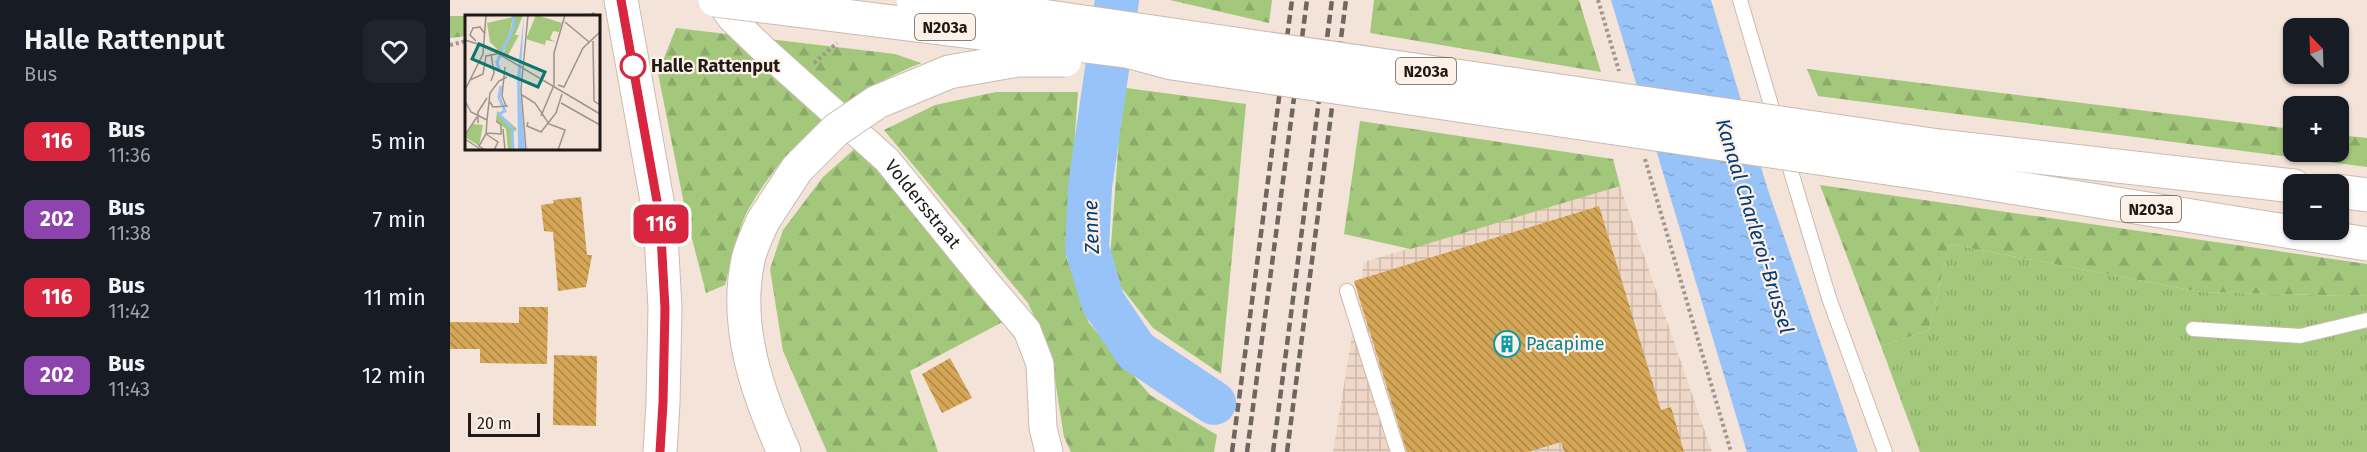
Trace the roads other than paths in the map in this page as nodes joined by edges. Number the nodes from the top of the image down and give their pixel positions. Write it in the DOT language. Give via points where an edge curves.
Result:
graph roads {
  1 [pos="621,0"];
  2 [pos="717,0"];
  3 [pos="913,0"];
  4 [pos="999,0"];
  5 [pos="1740,0"];
  6 [pos="1035,15"];
  7 [pos="1172,63"];
  8 [pos="1937,161"];
  9 [pos="2283,185"];
  10 [pos="2349,193"];
  11 [pos="2367,195"];
  12 [pos="2367,244"];
  13 [pos="1347,291"];
  14 [pos="2367,320"];
  15 [pos="2193,329"];
  16 [pos="660,452"];
  17 [pos="784,452"];
  18 [pos="1049,452"];
  19 [pos="1398,452"];
  20 [pos="1885,452"];
  1 -- 16 [label="main road" via="660,218 665,308"];
  2 -- 7 [label="main road, N203a, bridge" via="1127,51"];
  2 -- 18 [label="street, Voldersstraat" via="755,41 887,160 1027,330 1040,364"];
  3 -- 6 [label="main road, N203a, bridge"];
  4 -- 6 [label="main road, bridge"];
  5 -- 20 [label="lane" via="1829,298"];
  6 -- 8 [label="main road, N203a, bridge"];
  7 -- 8 [label="main road, N203a, bridge"];
  7 -- 17 [label="main road, bridge" via="1018,60 949,72 877,102 836,130 798,169 763,221 748,257 744,291 746,337 758,388"];
  8 -- 9 [label="main road, N203a"];
  8 -- 12 [label="main road, N203a"];
  10 -- 11 [label="main road"];
  13 -- 19 [label="lane"];
  14 -- 15 [label="lane" via="2301,336"];
}
